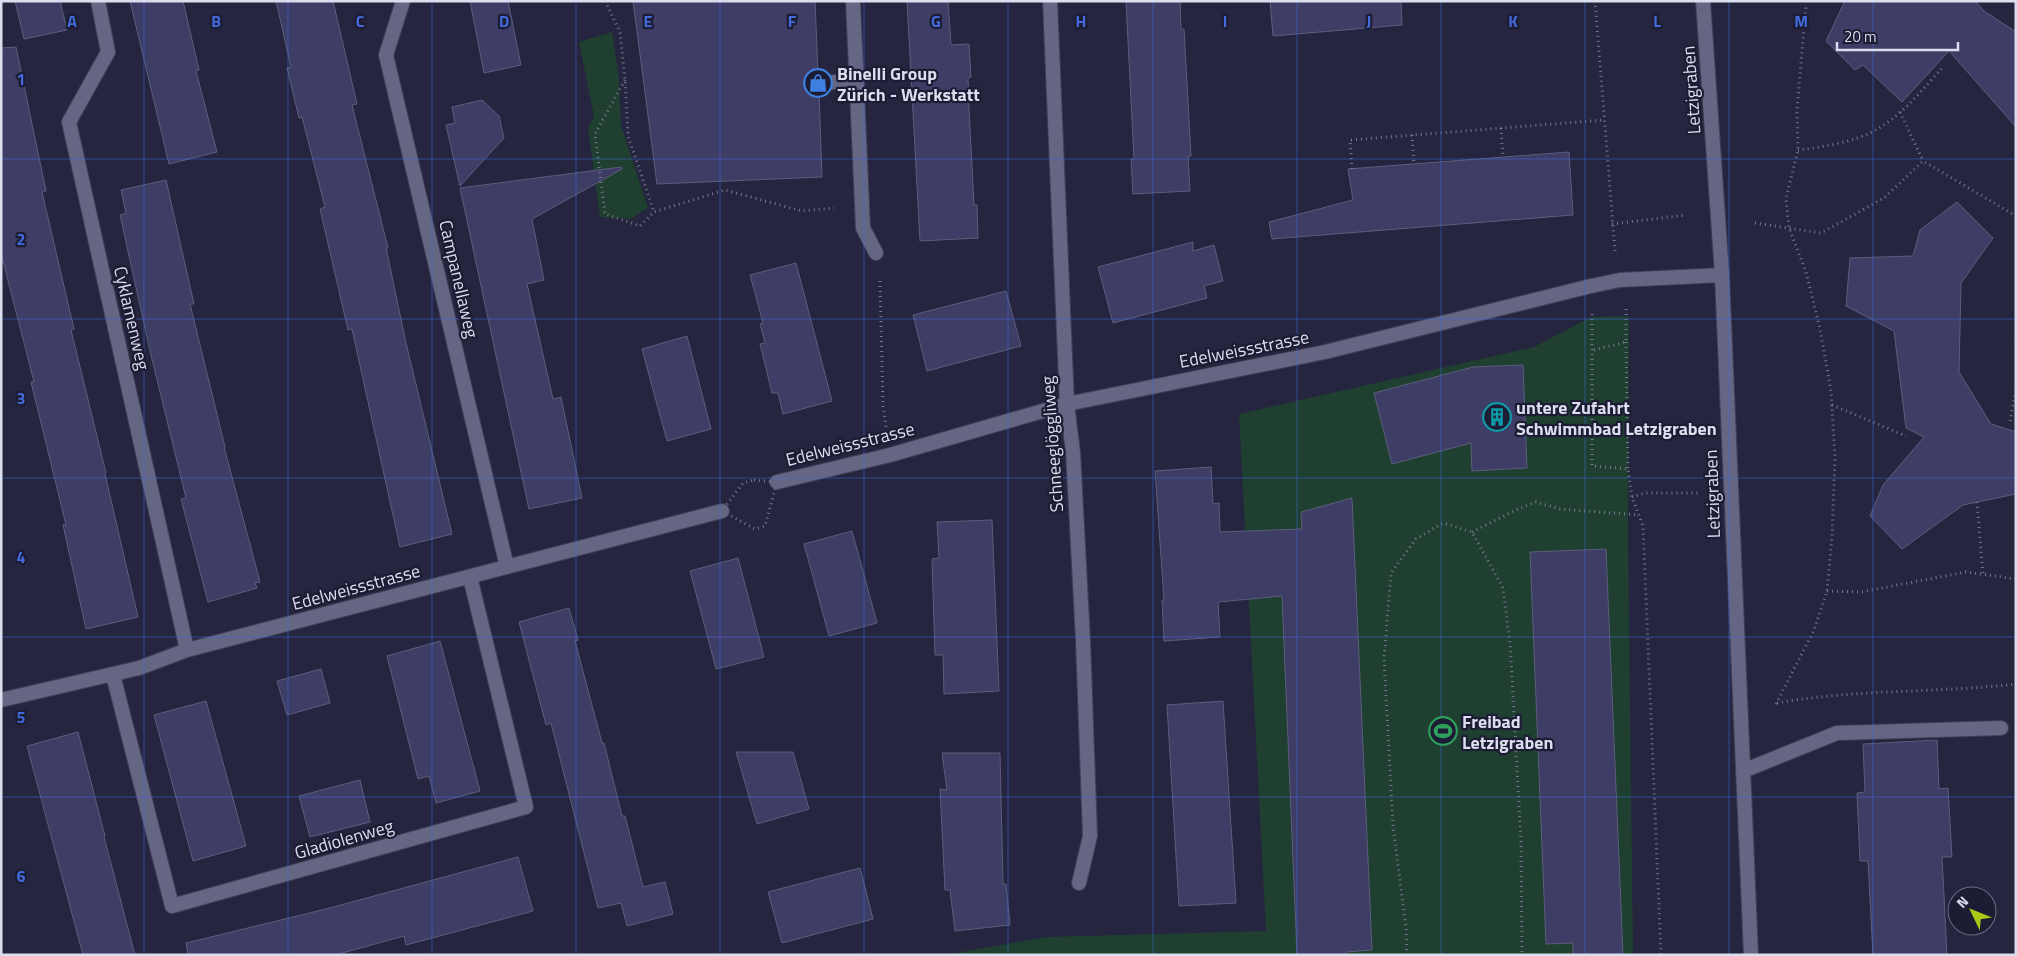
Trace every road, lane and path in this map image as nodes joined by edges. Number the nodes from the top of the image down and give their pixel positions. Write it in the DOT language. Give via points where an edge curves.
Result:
graph roads {
  1 [pos="98,1"];
  2 [pos="403,1"];
  3 [pos="605,1"];
  4 [pos="853,1"];
  5 [pos="1050,1"];
  6 [pos="1595,1"];
  7 [pos="1702,1"];
  8 [pos="1806,5"];
  9 [pos="1943,67"];
  10 [pos="626,79"];
  11 [pos="857,81"];
  12 [pos="818,83"];
  13 [pos="1900,112"];
  14 [pos="1604,120"];
  15 [pos="1501,128"];
  16 [pos="1412,135"];
  17 [pos="1798,150"];
  18 [pos="1503,157"];
  19 [pos="1923,161"];
  20 [pos="1414,164"];
  21 [pos="1352,169"];
  22 [pos="862,205"];
  23 [pos="654,212"];
  24 [pos="1686,215"];
  25 [pos="2016,216"];
  26 [pos="1755,223"];
  27 [pos="1612,224"];
  28 [pos="1789,228"];
  29 [pos="876,253"];
  30 [pos="1615,254"];
  31 [pos="1722,275"];
  32 [pos="1591,286"];
  33 [pos="1626,304"];
  34 [pos="2016,338"];
  35 [pos="1626,342"];
  36 [pos="2016,342"];
  37 [pos="1594,350"];
  38 [pos="2016,390"];
  39 [pos="1067,404"];
  40 [pos="1832,405"];
  41 [pos="2010,421"];
  42 [pos="1906,436"];
  43 [pos="890,455"];
  44 [pos="1628,469"];
  45 [pos="777,482"];
  46 [pos="1701,493"];
  47 [pos="1632,497"];
  48 [pos="1977,502"];
  49 [pos="722,511"];
  50 [pos="1639,515"];
  51 [pos="1472,532"];
  52 [pos="507,566"];
  53 [pos="1983,574"];
  54 [pos="470,576"];
  55 [pos="2016,578"];
  56 [pos="1827,591"];
  57 [pos="187,650"];
  58 [pos="113,675"];
  59 [pos="2016,684"];
  60 [pos="1,700"];
  61 [pos="2001,728"];
  62 [pos="1743,771"];
  63 [pos="1078,883"];
  64 [pos="1407,955"];
  65 [pos="1522,955"];
  66 [pos="1661,955"];
  67 [pos="1751,955"];
  1 -- 57 [label="street, Cyklamenweg" via="108,52 69,122"];
  2 -- 52 [label="street, Campanellaweg" via="386,55"];
  3 -- 10 [label="path" via="620,32"];
  4 -- 11 [label="street"];
  5 -- 39 [label="street, Schneeglöggliweg"];
  6 -- 14 [label="path"];
  7 -- 31 [label="street, Letzigraben"];
  8 -- 17 [label="path" via="1797,110"];
  9 -- 13 [label="path"];
  10 -- 23 [label="path" via="628,136"];
  10 -- 23 [label="path" via="595,134 604,214 640,226"];
  11 -- 12 [label="street"];
  11 -- 22 [label="street"];
  13 -- 17 [label="path" via="1879,129 1834,146"];
  13 -- 19 [label="path"];
  14 -- 15 [label="path"];
  14 -- 27 [label="path"];
  15 -- 16 [label="path"];
  15 -- 18 [label="path"];
  16 -- 20 [label="path"];
  16 -- 21 [label="path" via="1350,140"];
  17 -- 28 [label="path" via="1786,198"];
  19 -- 25 [label="path"];
  19 -- 28 [label="path" via="1884,198 1821,233"];
  22 -- 23 [label="path" via="802,211 725,190"];
  22 -- 29 [label="street" via="863,228"];
  24 -- 27 [label="path"];
  26 -- 28 [label="path"];
  27 -- 30 [label="path"];
  28 -- 40 [label="path" via="1806,272 1820,329"];
  29 -- 43 [label="path" via="882,290 883,406"];
  31 -- 32 [label="street, Edelweissstrasse" via="1620,280"];
  31 -- 62 [label="street, Letzigraben"];
  32 -- 37 [label="path"];
  32 -- 39 [label="street, Edelweissstrasse" via="1325,352"];
  33 -- 35 [label="path"];
  34 -- 36 [label="path"];
  35 -- 37 [label="path"];
  35 -- 44 [label="path"];
  37 -- 44 [label="path" via="1592,466"];
  38 -- 41 [label="path"];
  39 -- 43 [label="street, Edelweissstrasse"];
  39 -- 63 [label="street, Schneeglöggliweg" via="1073,452 1082,620 1090,836"];
  40 -- 42 [label="path"];
  40 -- 56 [label="path" via="1832,538"];
  43 -- 45 [label="street, Edelweissstrasse"];
  44 -- 47 [label="path"];
  45 -- 49 [label="path, Edelweissstrasse" via="754,480 743,483"];
  45 -- 49 [label="path, Edelweissstrasse" via="765,526 755,530"];
  46 -- 47 [label="path" via="1645,492"];
  47 -- 50 [label="path"];
  48 -- 53 [label="path"];
  49 -- 52 [label="street, Edelweissstrasse"];
  50 -- 51 [label="path" via="1560,509 1536,502"];
  50 -- 66 [label="path" via="1644,536"];
  51 -- 64 [label="path" via="1443,523 1416,540 1391,573 1384,659 1392,826"];
  51 -- 65 [label="path" via="1504,588 1520,831"];
  52 -- 54 [label="street, Edelweissstrasse"];
  53 -- 55 [label="path"];
  53 -- 56 [label="path" via="1966,572 1861,592"];
  54 -- 57 [label="street, Edelweissstrasse"];
  54 -- 58 [label="street, Gladiolenweg" via="526,807 172,906"];
  56 -- 59 [label="path" via="1814,630 1776,704 1806,698"];
  57 -- 58 [label="street, Edelweissstrasse"];
  58 -- 60 [label="street, Edelweissstrasse"];
  61 -- 62 [label="street" via="1837,733"];
  62 -- 67 [label="street, Letzigraben"];
}
